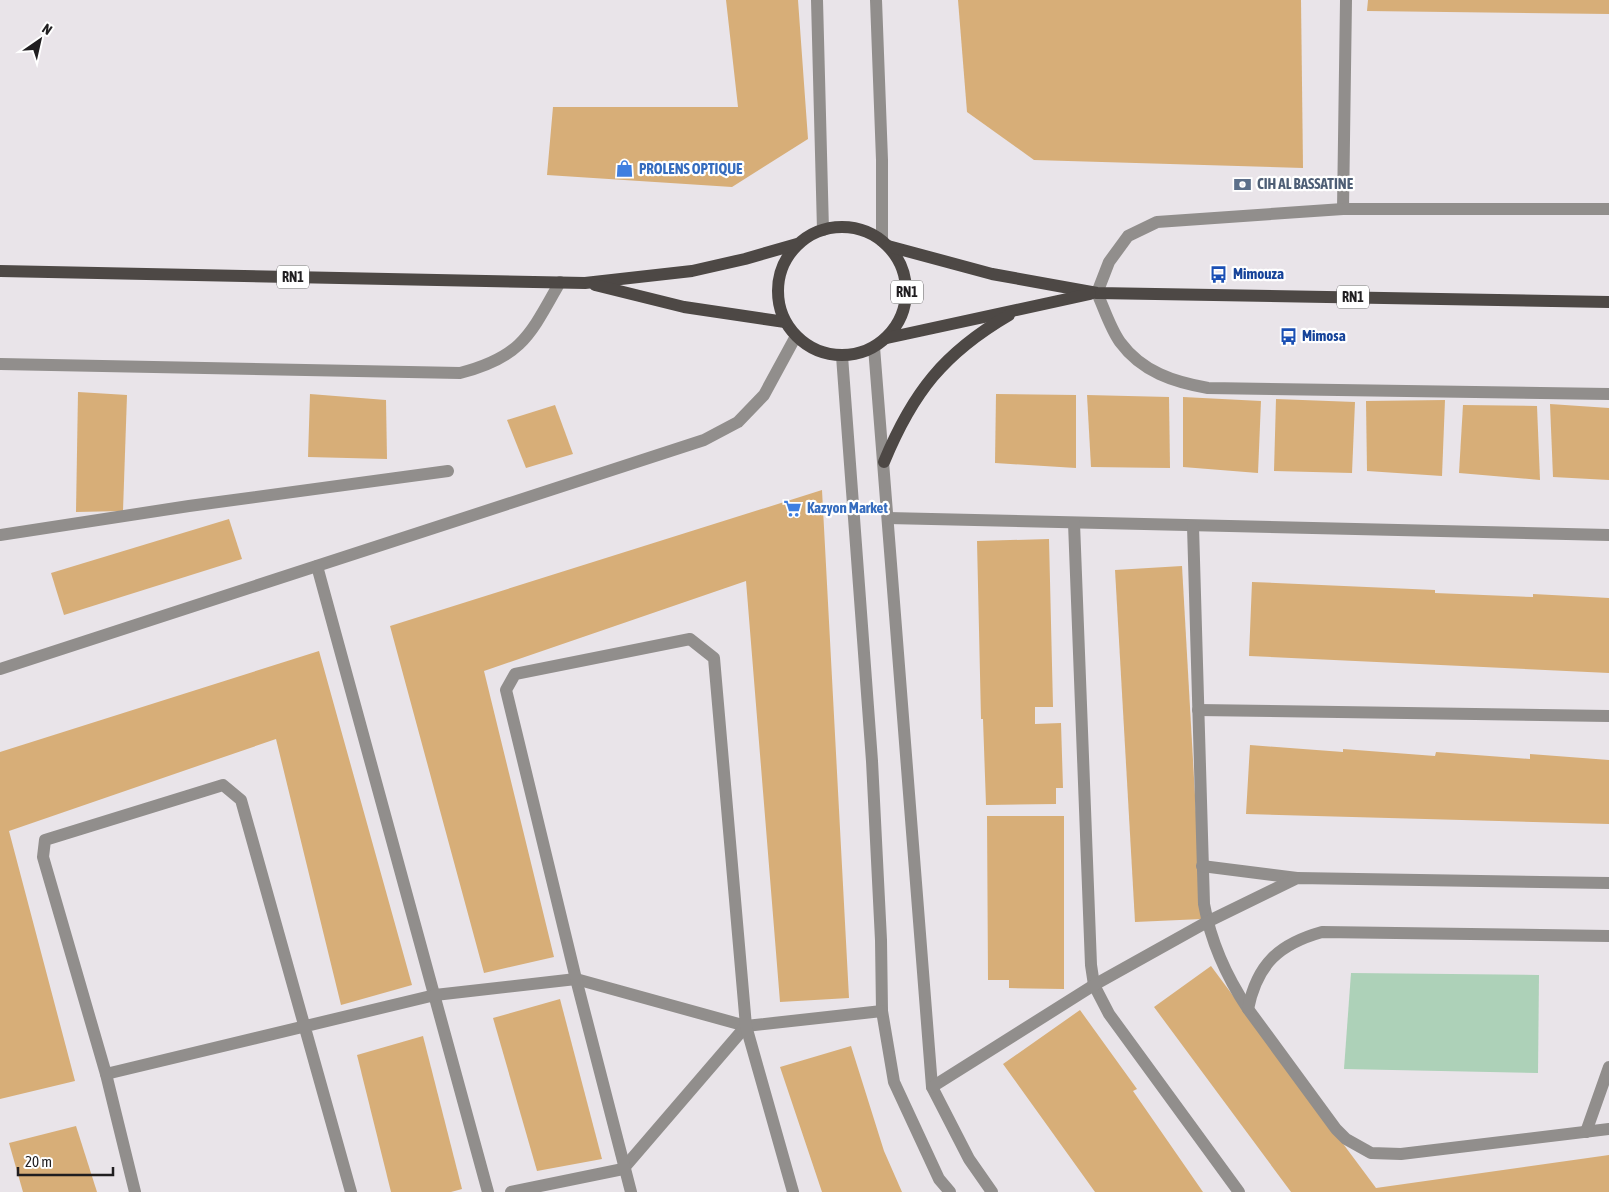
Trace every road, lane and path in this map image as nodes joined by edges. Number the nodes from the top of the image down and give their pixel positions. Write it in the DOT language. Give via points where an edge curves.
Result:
graph roads {
  1 [pos="817,0"];
  2 [pos="876,0"];
  3 [pos="1346,0"];
  4 [pos="1609,209"];
  5 [pos="1344,210"];
  6 [pos="823,230"];
  7 [pos="885,243"];
  8 [pos="797,244"];
  9 [pos="0,271"];
  10 [pos="560,282"];
  11 [pos="585,283"];
  12 [pos="1097,293"];
  13 [pos="1609,302"];
  14 [pos="1015,312"];
  15 [pos="785,322"];
  16 [pos="796,336"];
  17 [pos="887,338"];
  18 [pos="874,347"];
  19 [pos="842,356"];
  20 [pos="0,364"];
  21 [pos="1609,394"];
  22 [pos="884,462"];
  23 [pos="448,471"];
  24 [pos="888,518"];
  25 [pos="1074,522"];
  26 [pos="1193,526"];
  27 [pos="0,535"];
  28 [pos="1609,535"];
  29 [pos="317,566"];
  30 [pos="0,669"];
  31 [pos="1198,710"];
  32 [pos="1609,716"];
  33 [pos="1202,866"];
  34 [pos="1297,878"];
  35 [pos="1609,884"];
  36 [pos="1207,922"];
  37 [pos="1609,936"];
  38 [pos="576,980"];
  39 [pos="1094,985"];
  40 [pos="435,995"];
  41 [pos="1248,1009"];
  42 [pos="882,1011"];
  43 [pos="746,1026"];
  44 [pos="305,1027"];
  45 [pos="1609,1067"];
  46 [pos="106,1074"];
  47 [pos="932,1087"];
  48 [pos="1609,1129"];
  49 [pos="1586,1132"];
  50 [pos="623,1169"];
  51 [pos="135,1192"];
  52 [pos="351,1192"];
  53 [pos="488,1192"];
  54 [pos="511,1192"];
  55 [pos="631,1192"];
  56 [pos="792,1192"];
  57 [pos="950,1192"];
  58 [pos="992,1192"];
  59 [pos="1239,1192"];
  1 -- 6 [label="street"];
  2 -- 7 [label="street"];
  3 -- 5 [label="street"];
  4 -- 5 [label="street"];
  5 -- 12 [label="street" via="1157,222 1128,236 1109,262"];
  6 -- 7 [label="main road, RN1" via="859,229"];
  6 -- 8 [label="main road, RN1" via="810,234"];
  7 -- 12 [label="main road, RN1" via="992,274"];
  7 -- 17 [label="main road, RN1" via="898,259 907,292 898,324"];
  8 -- 11 [label="main road, RN1" via="745,260 692,271"];
  8 -- 15 [label="main road, RN1" via="786,258 777,290"];
  9 -- 10 [label="main road, RN1"];
  10 -- 11 [label="main road, RN1"];
  10 -- 20 [label="street" via="533,329 513,350 488,366 460,373"];
  11 -- 15 [label="main road, RN1" via="684,307"];
  12 -- 13 [label="main road, RN1"];
  12 -- 14 [label="main road, RN1"];
  12 -- 21 [label="street" via="1120,342 1144,366 1175,382 1208,388"];
  14 -- 17 [label="main road, RN1"];
  14 -- 22 [label="main road" via="980,332 948,358 921,389 900,424"];
  15 -- 16 [label="main road, RN1"];
  16 -- 19 [label="main road, RN1" via="817,350"];
  16 -- 29 [label="street" via="764,395 738,422 704,440"];
  17 -- 18 [label="main road, RN1"];
  18 -- 19 [label="main road, RN1"];
  18 -- 22 [label="street"];
  19 -- 42 [label="street" via="872,761"];
  22 -- 24 [label="street"];
  23 -- 27 [label="street"];
  24 -- 25 [label="street"];
  24 -- 47 [label="street"];
  25 -- 26 [label="street"];
  25 -- 39 [label="street"];
  26 -- 28 [label="street"];
  26 -- 31 [label="street"];
  29 -- 30 [label="street"];
  29 -- 40 [label="street"];
  31 -- 32 [label="street"];
  31 -- 33 [label="street"];
  33 -- 34 [label="street"];
  33 -- 36 [label="street"];
  34 -- 35 [label="street"];
  34 -- 36 [label="street"];
  36 -- 39 [label="street"];
  36 -- 41 [label="street" via="1223,968"];
  37 -- 41 [label="street" via="1322,932 1286,946 1272,958 1260,973"];
  38 -- 40 [label="street"];
  38 -- 43 [label="street"];
  38 -- 43 [label="street" via="506,690 515,674 690,639 714,658"];
  38 -- 50 [label="street"];
  39 -- 47 [label="street"];
  39 -- 59 [label="street" via="1109,1014"];
  40 -- 44 [label="street"];
  40 -- 53 [label="street"];
  41 -- 49 [label="street" via="1336,1130 1357,1147 1371,1152 1401,1154"];
  42 -- 43 [label="street"];
  42 -- 57 [label="street" via="894,1082 939,1178"];
  43 -- 50 [label="street"];
  43 -- 56 [label="street"];
  44 -- 46 [label="street"];
  44 -- 46 [label="street" via="241,800 223,785 45,840 43,857"];
  44 -- 52 [label="street"];
  45 -- 49 [label="street"];
  46 -- 51 [label="street"];
  47 -- 58 [label="street" via="970,1159"];
  48 -- 49 [label="street"];
  50 -- 54 [label="street"];
  50 -- 55 [label="street"];
}
